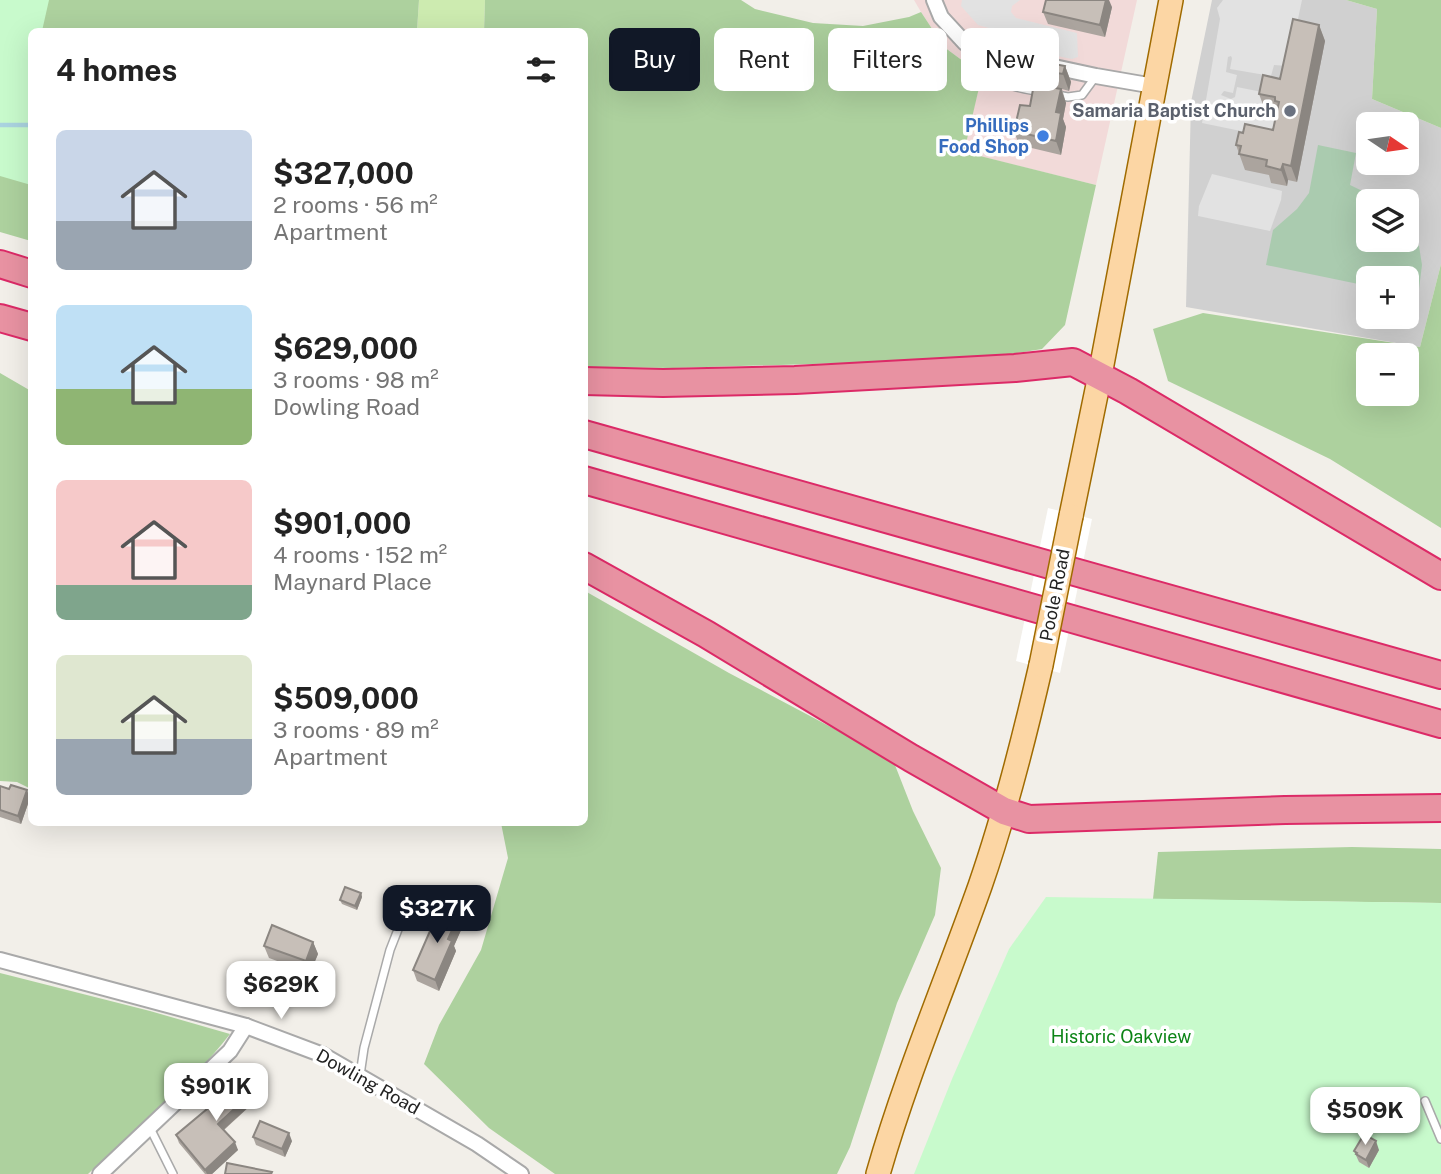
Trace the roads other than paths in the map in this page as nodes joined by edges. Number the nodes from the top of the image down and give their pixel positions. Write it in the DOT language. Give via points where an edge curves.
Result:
graph roads {
  1 [pos="934,0"];
  2 [pos="1171,0"];
  3 [pos="961,39"];
  4 [pos="1059,68"];
  5 [pos="1096,76"];
  6 [pos="1154,86"];
  7 [pos="1036,91"];
  8 [pos="0,264"];
  9 [pos="28,273"];
  10 [pos="0,318"];
  11 [pos="28,326"];
  12 [pos="1100,375"];
  13 [pos="588,381"];
  14 [pos="588,435"];
  15 [pos="588,481"];
  16 [pos="588,568"];
  17 [pos="1441,576"];
  18 [pos="1441,675"];
  19 [pos="1441,724"];
  20 [pos="1441,808"];
  21 [pos="1004,811"];
  22 [pos="411,917"];
  23 [pos="0,960"];
  24 [pos="246,1026"];
  25 [pos="360,1076"];
  26 [pos="1426,1101"];
  27 [pos="150,1128"];
  28 [pos="1441,1139"];
  29 [pos="100,1174"];
  30 [pos="173,1174"];
  31 [pos="521,1174"];
  32 [pos="878,1174"];
  1 -- 3 [label="street" via="941,17"];
  2 -- 6 [label="main road, Poole Road"];
  4 -- 5 [label="street"];
  5 -- 6 [label="street"];
  5 -- 7 [label="lane" via="1082,95 1075,97"];
  6 -- 12 [label="main road, Poole Road"];
  8 -- 9 [label="highway"];
  10 -- 11 [label="highway"];
  12 -- 13 [label="highway" via="1073,362 795,380"];
  12 -- 17 [label="highway"];
  12 -- 21 [label="main road, Poole Road, bridge" via="1041,665"];
  14 -- 18 [label="highway"];
  15 -- 19 [label="highway"];
  16 -- 21 [label="highway"];
  20 -- 21 [label="highway" via="1029,819"];
  21 -- 32 [label="main road, Poole Road" via="893,1120"];
  22 -- 25 [label="lane" via="399,927 390,950"];
  23 -- 24 [label="street, Dowling Road"];
  24 -- 25 [label="street, Dowling Road" via="323,1055"];
  24 -- 27 [label="street" via="230,1051"];
  25 -- 31 [label="street, Dowling Road"];
  26 -- 28 [label="lane"];
  27 -- 29 [label="street"];
  27 -- 30 [label="lane"];
}
